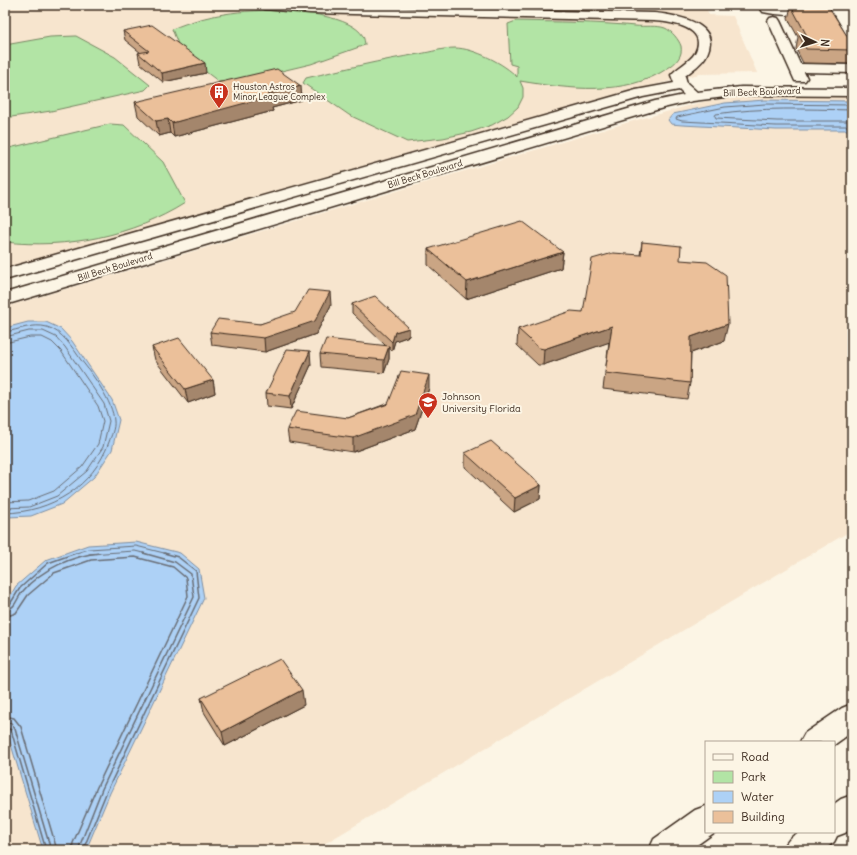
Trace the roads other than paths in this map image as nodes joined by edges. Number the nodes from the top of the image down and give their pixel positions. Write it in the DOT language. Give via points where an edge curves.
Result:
graph roads {
  1 [pos="264,5"];
  2 [pos="764,5"];
  3 [pos="279,6"];
  4 [pos="845,8"];
  5 [pos="774,21"];
  6 [pos="852,34"];
  7 [pos="852,69"];
  8 [pos="798,73"];
  9 [pos="852,80"];
  10 [pos="681,85"];
  11 [pos="852,92"];
  12 [pos="693,97"];
  13 [pos="313,187"];
  14 [pos="331,202"];
  15 [pos="5,275"];
  16 [pos="5,299"];
  17 [pos="852,716"];
  18 [pos="816,741"];
  19 [pos="852,809"];
  20 [pos="705,821"];
  21 [pos="835,822"];
  22 [pos="822,833"];
  23 [pos="665,850"];
  24 [pos="800,850"];
  1 -- 3 [label="main road"];
  2 -- 4 [label="main road" via="767,9 782,11"];
  3 -- 10 [label="main road" via="673,19 700,31 703,40 700,55 678,75"];
  4 -- 6 [label="main road" via="841,15"];
  5 -- 8 [label="main road"];
  7 -- 8 [label="main road"];
  8 -- 9 [label="main road, Bill Beck Boulevard"];
  8 -- 10 [label="main road, Bill Beck Boulevard"];
  10 -- 12 [label="main road"];
  10 -- 13 [label="main road, Bill Beck Boulevard" via="641,93"];
  11 -- 12 [label="main road, Bill Beck Boulevard" via="741,91"];
  12 -- 14 [label="main road, Bill Beck Boulevard" via="660,104"];
  13 -- 14 [label="main road"];
  13 -- 15 [label="main road, Bill Beck Boulevard"];
  14 -- 16 [label="main road, Bill Beck Boulevard"];
  17 -- 18 [label="main road"];
  19 -- 21 [label="main road"];
  20 -- 23 [label="main road"];
  22 -- 24 [label="main road"];
}
